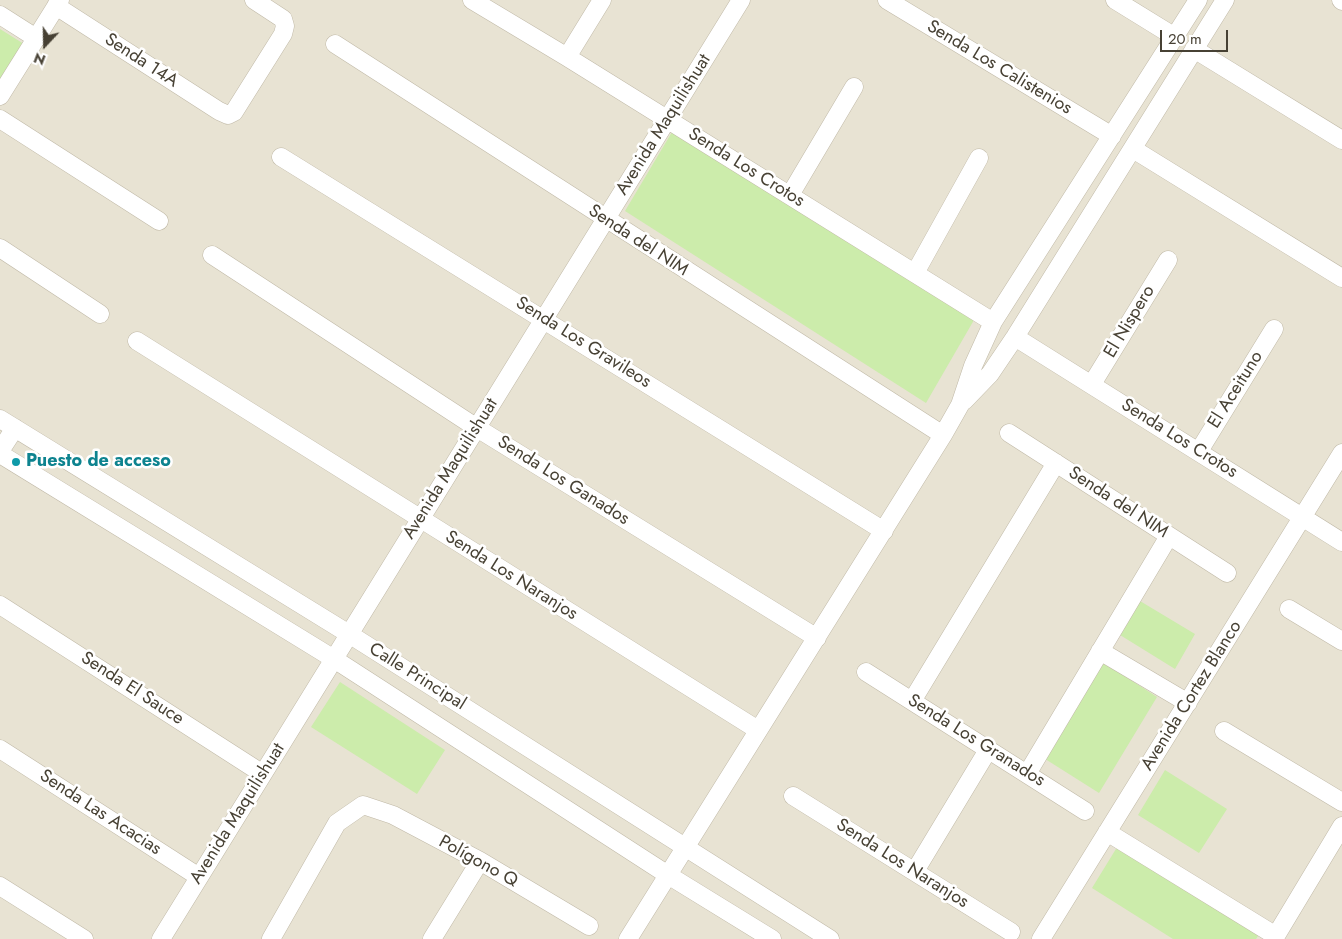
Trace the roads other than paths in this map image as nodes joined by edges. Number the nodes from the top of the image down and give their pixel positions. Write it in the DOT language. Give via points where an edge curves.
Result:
graph roads {
  1 [pos="254,0"];
  2 [pos="472,0"];
  3 [pos="602,0"];
  4 [pos="741,0"];
  5 [pos="887,0"];
  6 [pos="1115,0"];
  7 [pos="1198,0"];
  8 [pos="1225,0"];
  9 [pos="58,3"];
  10 [pos="0,15"];
  11 [pos="1175,37"];
  12 [pos="36,38"];
  13 [pos="335,44"];
  14 [pos="1194,49"];
  15 [pos="567,57"];
  16 [pos="854,87"];
  17 [pos="0,96"];
  18 [pos="0,119"];
  19 [pos="667,120"];
  20 [pos="1112,136"];
  21 [pos="1342,140"];
  22 [pos="1133,149"];
  23 [pos="281,157"];
  24 [pos="979,158"];
  25 [pos="790,195"];
  26 [pos="605,220"];
  27 [pos="159,221"];
  28 [pos="0,248"];
  29 [pos="212,255"];
  30 [pos="1168,260"];
  31 [pos="915,273"];
  32 [pos="1342,278"];
  33 [pos="100,314"];
  34 [pos="544,319"];
  35 [pos="993,322"];
  36 [pos="1274,329"];
  37 [pos="1015,337"];
  38 [pos="137,342"];
  39 [pos="1092,384"];
  40 [pos="960,405"];
  41 [pos="8,424"];
  42 [pos="477,428"];
  43 [pos="1009,433"];
  44 [pos="943,435"];
  45 [pos="1199,451"];
  46 [pos="0,452"];
  47 [pos="1342,453"];
  48 [pos="1056,463"];
  49 [pos="1303,517"];
  50 [pos="420,520"];
  51 [pos="884,531"];
  52 [pos="1169,536"];
  53 [pos="1342,542"];
  54 [pos="1227,573"];
  55 [pos="0,604"];
  56 [pos="1289,609"];
  57 [pos="349,634"];
  58 [pos="817,638"];
  59 [pos="1342,641"];
  60 [pos="1100,651"];
  61 [pos="334,659"];
  62 [pos="866,672"];
  63 [pos="912,701"];
  64 [pos="1188,703"];
  65 [pos="758,730"];
  66 [pos="1224,731"];
  67 [pos="0,749"];
  68 [pos="988,750"];
  69 [pos="263,774"];
  70 [pos="1027,774"];
  71 [pos="793,796"];
  72 [pos="1342,802"];
  73 [pos="1085,811"];
  74 [pos="1342,826"];
  75 [pos="1107,832"];
  76 [pos="684,847"];
  77 [pos="480,861"];
  78 [pos="915,871"];
  79 [pos="668,875"];
  80 [pos="199,877"];
  81 [pos="0,886"];
  82 [pos="589,926"];
  83 [pos="1012,932"];
  84 [pos="1275,937"];
  85 [pos="84,939"];
  86 [pos="161,939"];
  87 [pos="271,939"];
  88 [pos="432,939"];
  89 [pos="628,939"];
  90 [pos="772,939"];
  91 [pos="830,939"];
  92 [pos="1040,939"];
  1 -- 9 [label="street, Senda 14A" via="283,19 285,26 234,112 228,114"];
  2 -- 15 [label="street, Senda Los Crotos"];
  3 -- 15 [label="street"];
  4 -- 19 [label="street, Avenida Maquilishuat"];
  5 -- 20 [label="street, Senda Los Calistenios"];
  6 -- 11 [label="street"];
  7 -- 11 [label="street"];
  8 -- 14 [label="street"];
  9 -- 12 [label="street"];
  10 -- 12 [label="street"];
  11 -- 20 [label="street"];
  12 -- 17 [label="street"];
  13 -- 26 [label="street, Senda del NIM"];
  14 -- 21 [label="street"];
  14 -- 22 [label="street"];
  15 -- 19 [label="street, Senda Los Crotos"];
  16 -- 25 [label="street"];
  18 -- 27 [label="street"];
  19 -- 25 [label="street, Senda Los Crotos"];
  19 -- 26 [label="street, Avenida Maquilishuat"];
  20 -- 35 [label="street"];
  22 -- 32 [label="street"];
  22 -- 37 [label="street"];
  23 -- 34 [label="street, Senda Los Gravileos"];
  24 -- 31 [label="street"];
  25 -- 31 [label="street, Senda Los Crotos"];
  26 -- 34 [label="street, Avenida Maquilishuat"];
  26 -- 44 [label="street, Senda del NIM"];
  28 -- 33 [label="street"];
  29 -- 42 [label="street, Senda Los Ganados"];
  30 -- 39 [label="street, El Nispero"];
  31 -- 35 [label="street, Senda Los Crotos"];
  34 -- 42 [label="street, Avenida Maquilishuat"];
  34 -- 51 [label="street, Senda Los Gravileos"];
  35 -- 40 [label="street"];
  36 -- 45 [label="street, El Aceituno"];
  37 -- 39 [label="street, Senda Los Crotos"];
  37 -- 40 [label="street" via="990,374"];
  38 -- 50 [label="street, Senda Los Naranjos"];
  39 -- 45 [label="street, Senda Los Crotos"];
  40 -- 44 [label="street"];
  41 -- 46 [label="street"];
  41 -- 57 [label="street, Calle Principal"];
  42 -- 50 [label="street, Avenida Maquilishuat"];
  42 -- 58 [label="street, Senda Los Ganados"];
  43 -- 48 [label="street, Senda del NIM"];
  44 -- 51 [label="street"];
  45 -- 49 [label="street, Senda Los Crotos"];
  46 -- 61 [label="street, Calle Principal"];
  47 -- 49 [label="street, Avenida Cortez Blanco"];
  48 -- 52 [label="street, Senda del NIM"];
  48 -- 63 [label="street"];
  49 -- 53 [label="street, Senda Los Crotos"];
  49 -- 64 [label="street, Avenida Cortez Blanco"];
  50 -- 57 [label="street, Avenida Maquilishuat"];
  50 -- 65 [label="street, Senda Los Naranjos"];
  51 -- 58 [label="street"];
  52 -- 54 [label="street, Senda del NIM"];
  52 -- 60 [label="street"];
  55 -- 69 [label="street, Senda El Sauce"];
  56 -- 59 [label="street"];
  57 -- 61 [label="street, Avenida Maquilishuat"];
  57 -- 76 [label="street, Calle Principal"];
  58 -- 65 [label="street"];
  60 -- 64 [label="street"];
  60 -- 70 [label="street"];
  61 -- 69 [label="street, Avenida Maquilishuat"];
  61 -- 79 [label="street, Calle Principal"];
  62 -- 63 [label="street, Senda Los Granados"];
  63 -- 68 [label="street, Senda Los Granados"];
  64 -- 75 [label="street, Avenida Cortez Blanco"];
  65 -- 76 [label="street"];
  66 -- 72 [label="street"];
  67 -- 80 [label="street, Senda Las Acacias"];
  68 -- 70 [label="street, Senda Los Granados"];
  68 -- 78 [label="street"];
  69 -- 80 [label="street, Avenida Maquilishuat"];
  70 -- 73 [label="street, Senda Los Granados"];
  71 -- 78 [label="street, Senda Los Naranjos"];
  74 -- 84 [label="street"];
  75 -- 84 [label="street"];
  75 -- 92 [label="street, Avenida Cortez Blanco"];
  76 -- 79 [label="street"];
  76 -- 91 [label="street, Calle Principal"];
  77 -- 82 [label="street, Polígono Q"];
  77 -- 87 [label="street, Polígono Q" via="393,815 363,805 337,823"];
  77 -- 88 [label="street"];
  78 -- 83 [label="street, Senda Los Naranjos"];
  79 -- 89 [label="street"];
  79 -- 90 [label="street, Calle Principal"];
  80 -- 86 [label="street, Avenida Maquilishuat"];
  81 -- 85 [label="street"];
}
